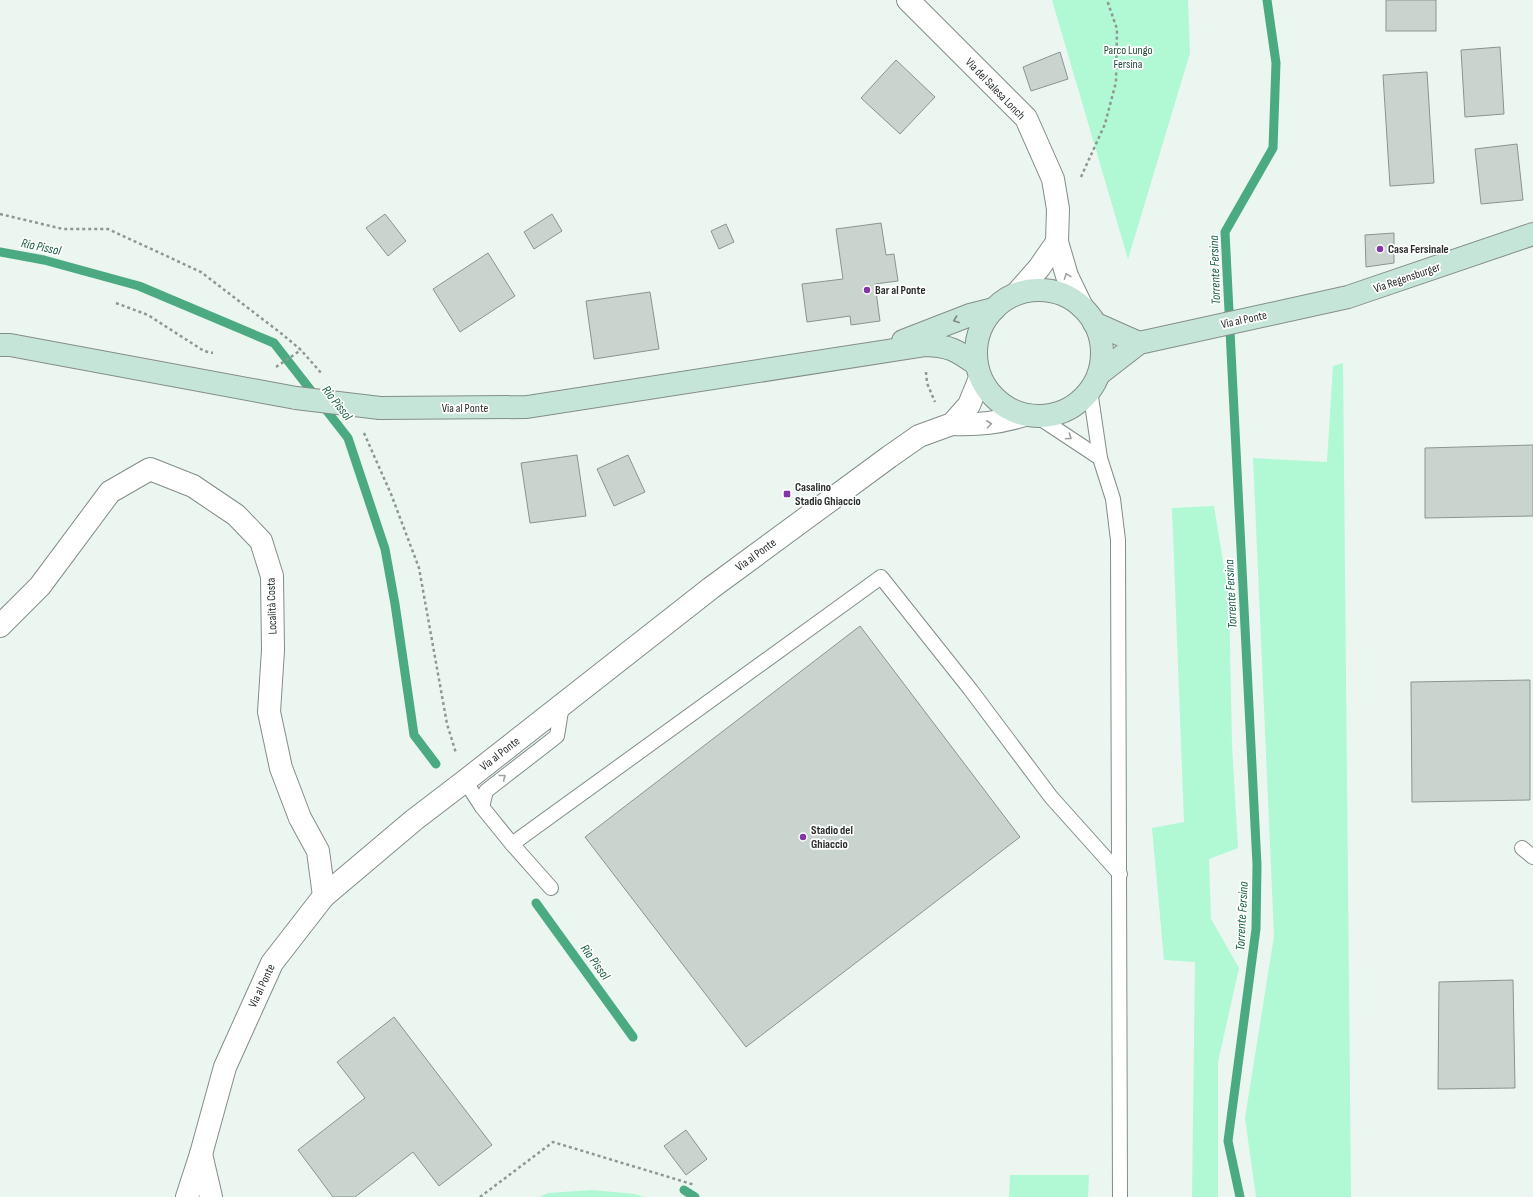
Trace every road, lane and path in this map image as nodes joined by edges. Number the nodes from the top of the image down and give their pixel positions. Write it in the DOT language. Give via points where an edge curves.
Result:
graph roads {
  1 [pos="908,0"];
  2 [pos="1108,0"];
  3 [pos="1088,160"];
  4 [pos="0,214"];
  5 [pos="1533,234"];
  6 [pos="1057,242"];
  7 [pos="1017,294"];
  8 [pos="1348,297"];
  9 [pos="116,303"];
  10 [pos="994,309"];
  11 [pos="1088,315"];
  12 [pos="1139,343"];
  13 [pos="0,345"];
  14 [pos="870,353"];
  15 [pos="218,354"];
  16 [pos="268,366"];
  17 [pos="926,368"];
  18 [pos="978,371"];
  19 [pos="1094,382"];
  20 [pos="937,408"];
  21 [pos="1032,416"];
  22 [pos="952,424"];
  23 [pos="1100,458"];
  24 [pos="391,494"];
  25 [pos="0,626"];
  26 [pos="562,705"];
  27 [pos="465,782"];
  28 [pos="482,807"];
  29 [pos="512,844"];
  30 [pos="1120,874"];
  31 [pos="551,888"];
  32 [pos="324,896"];
  33 [pos="201,1154"];
  34 [pos="695,1185"];
  35 [pos="187,1197"];
  36 [pos="210,1197"];
  37 [pos="480,1197"];
  38 [pos="1120,1197"];
  1 -- 6 [label="street, Via del Salesa Lonch" via="1026,118 1053,179 1058,210"];
  2 -- 3 [label="path" via="1117,29 1116,82 1105,124"];
  4 -- 16 [label="path" via="63,229 108,229 201,272 300,350 276,367"];
  5 -- 8 [label="main road, Via Regensburger"];
  6 -- 7 [label="street"];
  11 -- 6 [label="street, Via del Salesa Lonch, one-way" via="1067,276"];
  7 -- 10 [label="main road"];
  7 -- 11 [label="main road" via="1035,290 1052,291 1068,297"];
  8 -- 12 [label="main road, Via al Ponte"];
  9 -- 15 [label="path" via="148,315 204,351"];
  10 -- 14 [label="main road, Via al Ponte, one-way" via="970,315"];
  10 -- 18 [label="main road" via="982,325 976,344"];
  11 -- 12 [label="main road"];
  11 -- 19 [label="main road" via="1102,348"];
  12 -- 19 [label="main road, Via al Ponte"];
  13 -- 14 [label="main road, Via al Ponte, bridge" via="296,398 380,408 527,407"];
  14 -- 18 [label="main road, Via al Ponte" via="943,346 958,352"];
  17 -- 20 [label="path" via="927,383"];
  18 -- 21 [label="main road" via="991,395 1006,408"];
  18 -- 22 [label="street, Via al Ponte" via="969,406"];
  19 -- 21 [label="main road" via="1076,405 1058,414"];
  19 -- 23 [label="lane"];
  22 -- 21 [label="street, Via al Ponte, one-way" via="977,425"];
  21 -- 23 [label="lane, one-way"];
  22 -- 26 [label="street, Via al Ponte" via="919,436 889,457 711,588"];
  23 -- 30 [label="lane" via="1113,499 1118,540"];
  24 -- 27 [label="path" via="419,568 447,724"];
  25 -- 32 [label="street, Località Costa" via="40,586 110,492 150,469 193,486 236,515 261,541 272,576 273,650 269,712 281,768 300,818 318,851"];
  26 -- 27 [label="street, Via al Ponte"];
  28 -- 26 [label="lane, one-way" via="486,791 557,736"];
  27 -- 28 [label="lane"];
  27 -- 32 [label="street, Via al Ponte" via="414,820"];
  28 -- 29 [label="lane"];
  29 -- 30 [label="lane" via="881,577 970,688 1051,797"];
  29 -- 31 [label="lane"];
  30 -- 38 [label="lane"];
  32 -- 33 [label="street, Via al Ponte" via="272,963 225,1067"];
  33 -- 35 [label="street, Via al Ponte"];
  33 -- 36 [label="street"];
  34 -- 37 [label="path" via="553,1142"];
}
